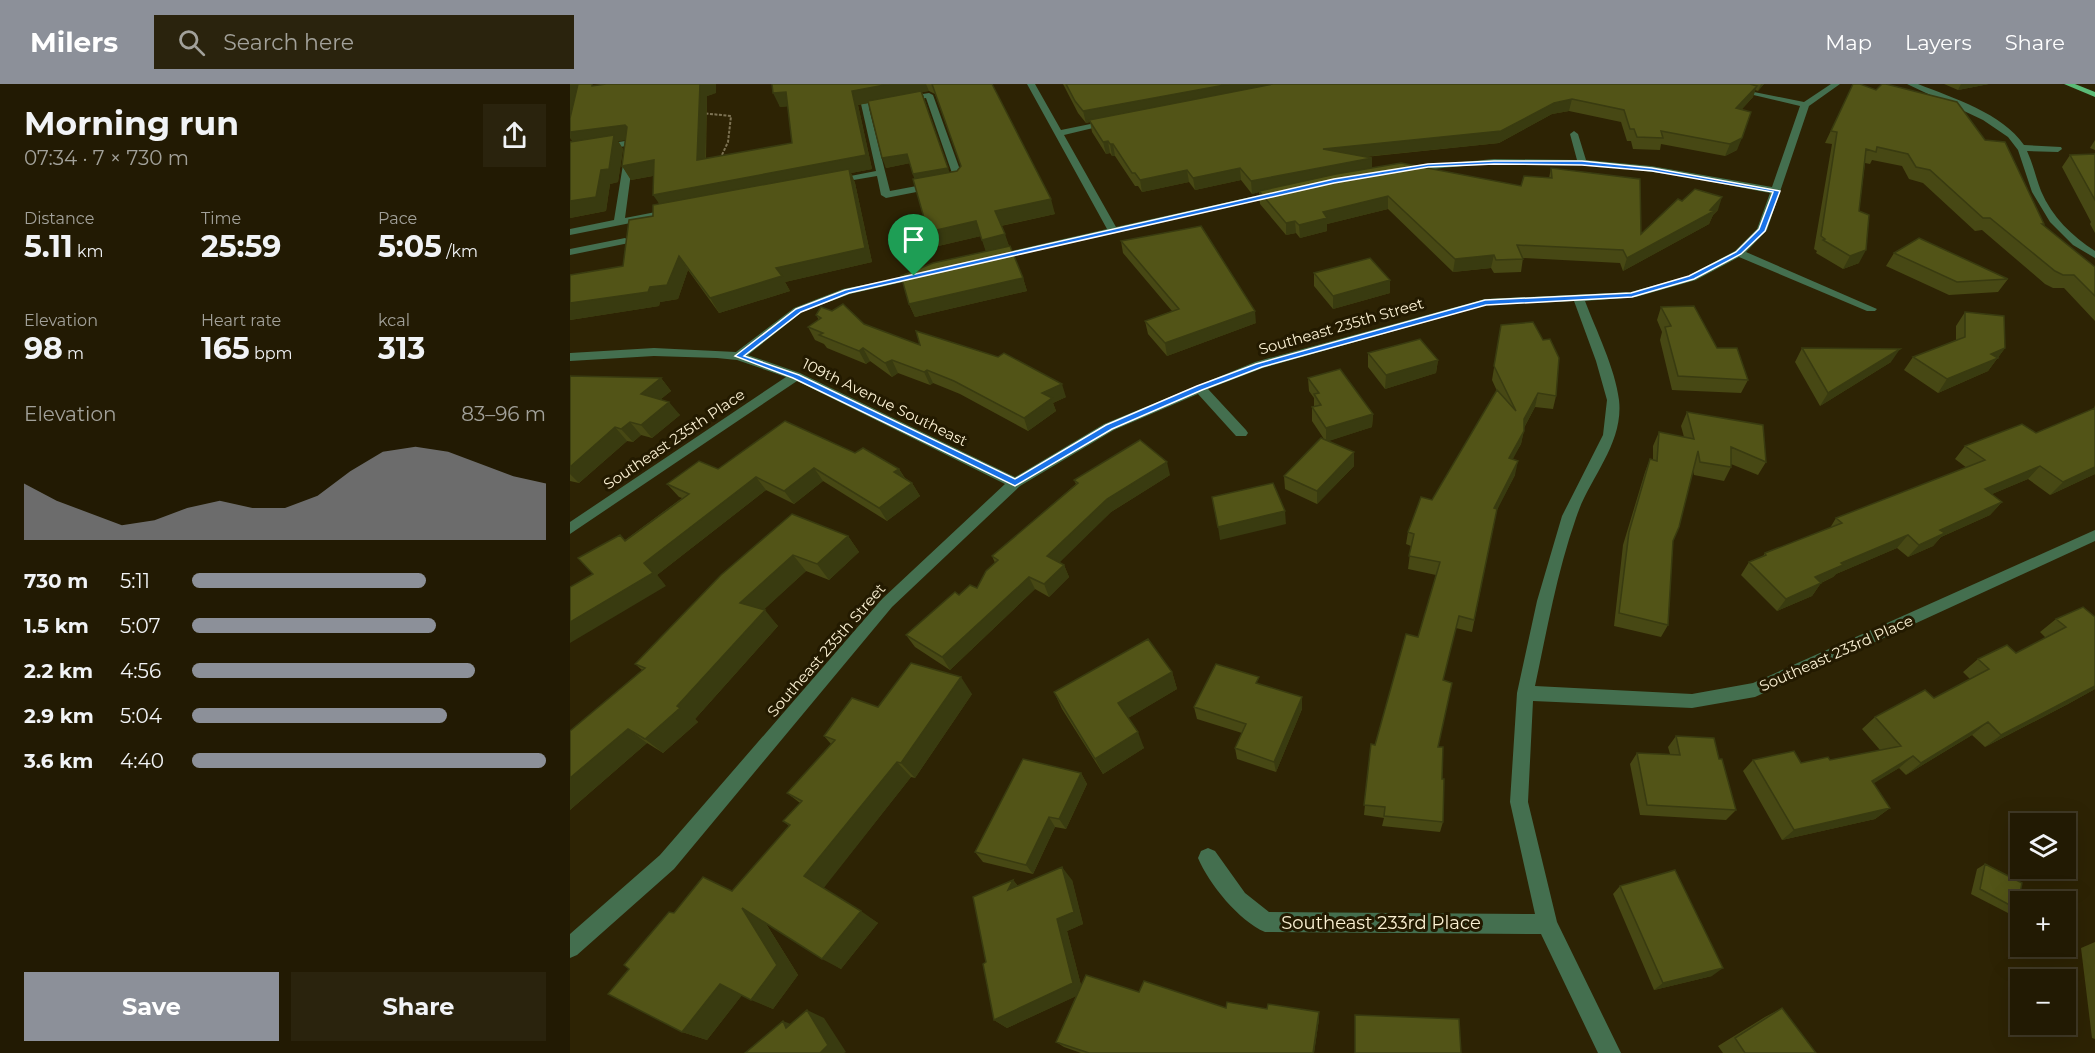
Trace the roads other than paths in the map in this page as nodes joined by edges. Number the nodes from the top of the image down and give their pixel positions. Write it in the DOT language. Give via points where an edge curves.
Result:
graph roads {
  1 [pos="1030,84"];
  2 [pos="1836,84"];
  3 [pos="1911,84"];
  4 [pos="2068,84"];
  5 [pos="1749,93"];
  6 [pos="2095,95"];
  7 [pos="1805,105"];
  8 [pos="1114,122"];
  9 [pos="1060,133"];
  10 [pos="1574,134"];
  11 [pos="2021,148"];
  12 [pos="2058,150"];
  13 [pos="570,153"];
  14 [pos="1582,163"];
  15 [pos="1393,171"];
  16 [pos="880,173"];
  17 [pos="823,184"];
  18 [pos="1777,191"];
  19 [pos="1287,192"];
  20 [pos="685,210"];
  21 [pos="619,222"];
  22 [pos="570,231"];
  23 [pos="1113,231"];
  24 [pos="625,241"];
  25 [pos="570,252"];
  26 [pos="1738,253"];
  27 [pos="2095,255"];
  28 [pos="986,260"];
  29 [pos="928,273"];
  30 [pos="1578,298"];
  31 [pos="1871,309"];
  32 [pos="739,356"];
  33 [pos="570,357"];
  34 [pos="796,376"];
  35 [pos="1200,388"];
  36 [pos="1241,434"];
  37 [pos="1015,483"];
  38 [pos="570,529"];
  39 [pos="2095,535"];
  40 [pos="1526,693"];
  41 [pos="1208,858"];
  42 [pos="1547,924"];
  43 [pos="570,948"];
  44 [pos="1610,1053"];
  1 -- 9 [label="street"];
  2 -- 7 [label="street"];
  3 -- 11 [label="street" via="1974,112 2019,142"];
  4 -- 6 [label="main road"];
  5 -- 7 [label="street"];
  7 -- 18 [label="street, Southeast 235th Street"];
  8 -- 9 [label="street"];
  9 -- 23 [label="street"];
  10 -- 14 [label="street"];
  11 -- 12 [label="street"];
  11 -- 27 [label="street" via="2053,221"];
  13 -- 21 [label="street" via="631,143"];
  14 -- 15 [label="street" via="1428,165"];
  14 -- 18 [label="street" via="1652,170"];
  16 -- 16 [label="street" via="864,106 929,95 959,181 886,195"];
  16 -- 17 [label="street"];
  18 -- 26 [label="street, Southeast 235th Street" via="1762,230"];
  19 -- 23 [label="street"];
  20 -- 21 [label="street"];
  21 -- 22 [label="street"];
  23 -- 28 [label="street"];
  24 -- 25 [label="street"];
  26 -- 30 [label="street, Southeast 235th Street" via="1692,278 1632,295"];
  26 -- 31 [label="street"];
  29 -- 32 [label="street" via="847,291 798,310"];
  30 -- 35 [label="street, Southeast 235th Street" via="1485,302 1259,365"];
  30 -- 40 [label="street" via="1613,400 1610,435 1569,516 1545,601"];
  32 -- 33 [label="street, 109th Avenue Southeast" via="683,351"];
  32 -- 34 [label="street, 109th Avenue Southeast"];
  34 -- 37 [label="street, 109th Avenue Southeast"];
  34 -- 38 [label="street, Southeast 235th Place"];
  35 -- 36 [label="street"];
  35 -- 37 [label="street, Southeast 235th Street" via="1109,427"];
  37 -- 43 [label="street, Southeast 235th Street" via="887,603 667,862"];
  39 -- 40 [label="street, Southeast 233rd Place" via="1755,690 1692,701"];
  40 -- 42 [label="street" via="1519,802"];
  41 -- 42 [label="street, Southeast 233rd Place" via="1238,900 1265,922"];
  42 -- 44 [label="street"];
}
